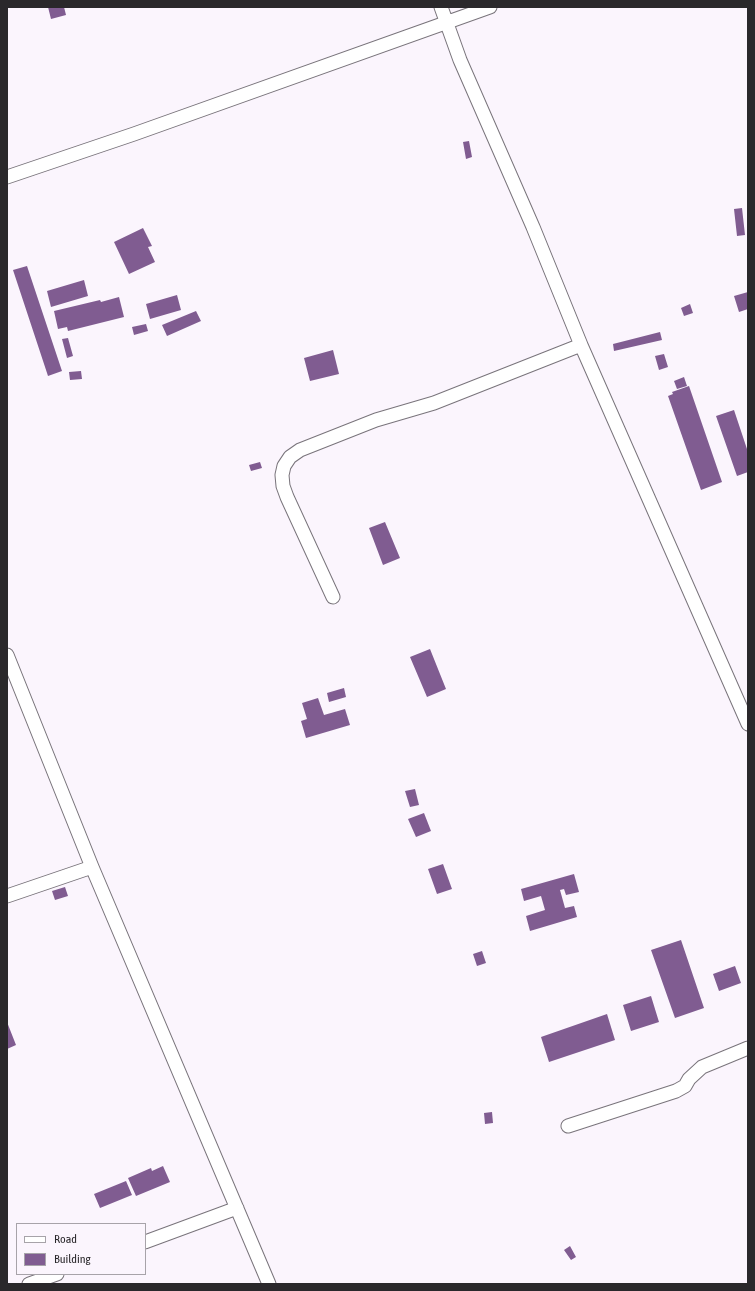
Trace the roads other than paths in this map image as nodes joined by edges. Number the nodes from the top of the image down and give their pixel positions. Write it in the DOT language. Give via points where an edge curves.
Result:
graph roads {
  1 [pos="441,7"];
  2 [pos="490,7"];
  3 [pos="447,22"];
  4 [pos="7,177"];
  5 [pos="581,345"];
  6 [pos="333,598"];
  7 [pos="7,655"];
  8 [pos="748,724"];
  9 [pos="92,867"];
  10 [pos="7,896"];
  11 [pos="748,1048"];
  12 [pos="568,1126"];
  13 [pos="237,1208"];
  14 [pos="146,1242"];
  15 [pos="54,1275"];
  16 [pos="29,1284"];
  17 [pos="269,1284"];
  1 -- 3 [label="street"];
  2 -- 3 [label="street"];
  3 -- 4 [label="street"];
  3 -- 5 [label="street" via="460,60"];
  5 -- 6 [label="street" via="434,404 370,422 300,450 290,457 284,466 283,486"];
  5 -- 8 [label="street"];
  7 -- 9 [label="street"];
  9 -- 10 [label="street"];
  9 -- 13 [label="street"];
  11 -- 12 [label="street" via="702,1067 685,1086 676,1091"];
  13 -- 14 [label="street"];
  13 -- 17 [label="street"];
  15 -- 16 [label="street"];
}
